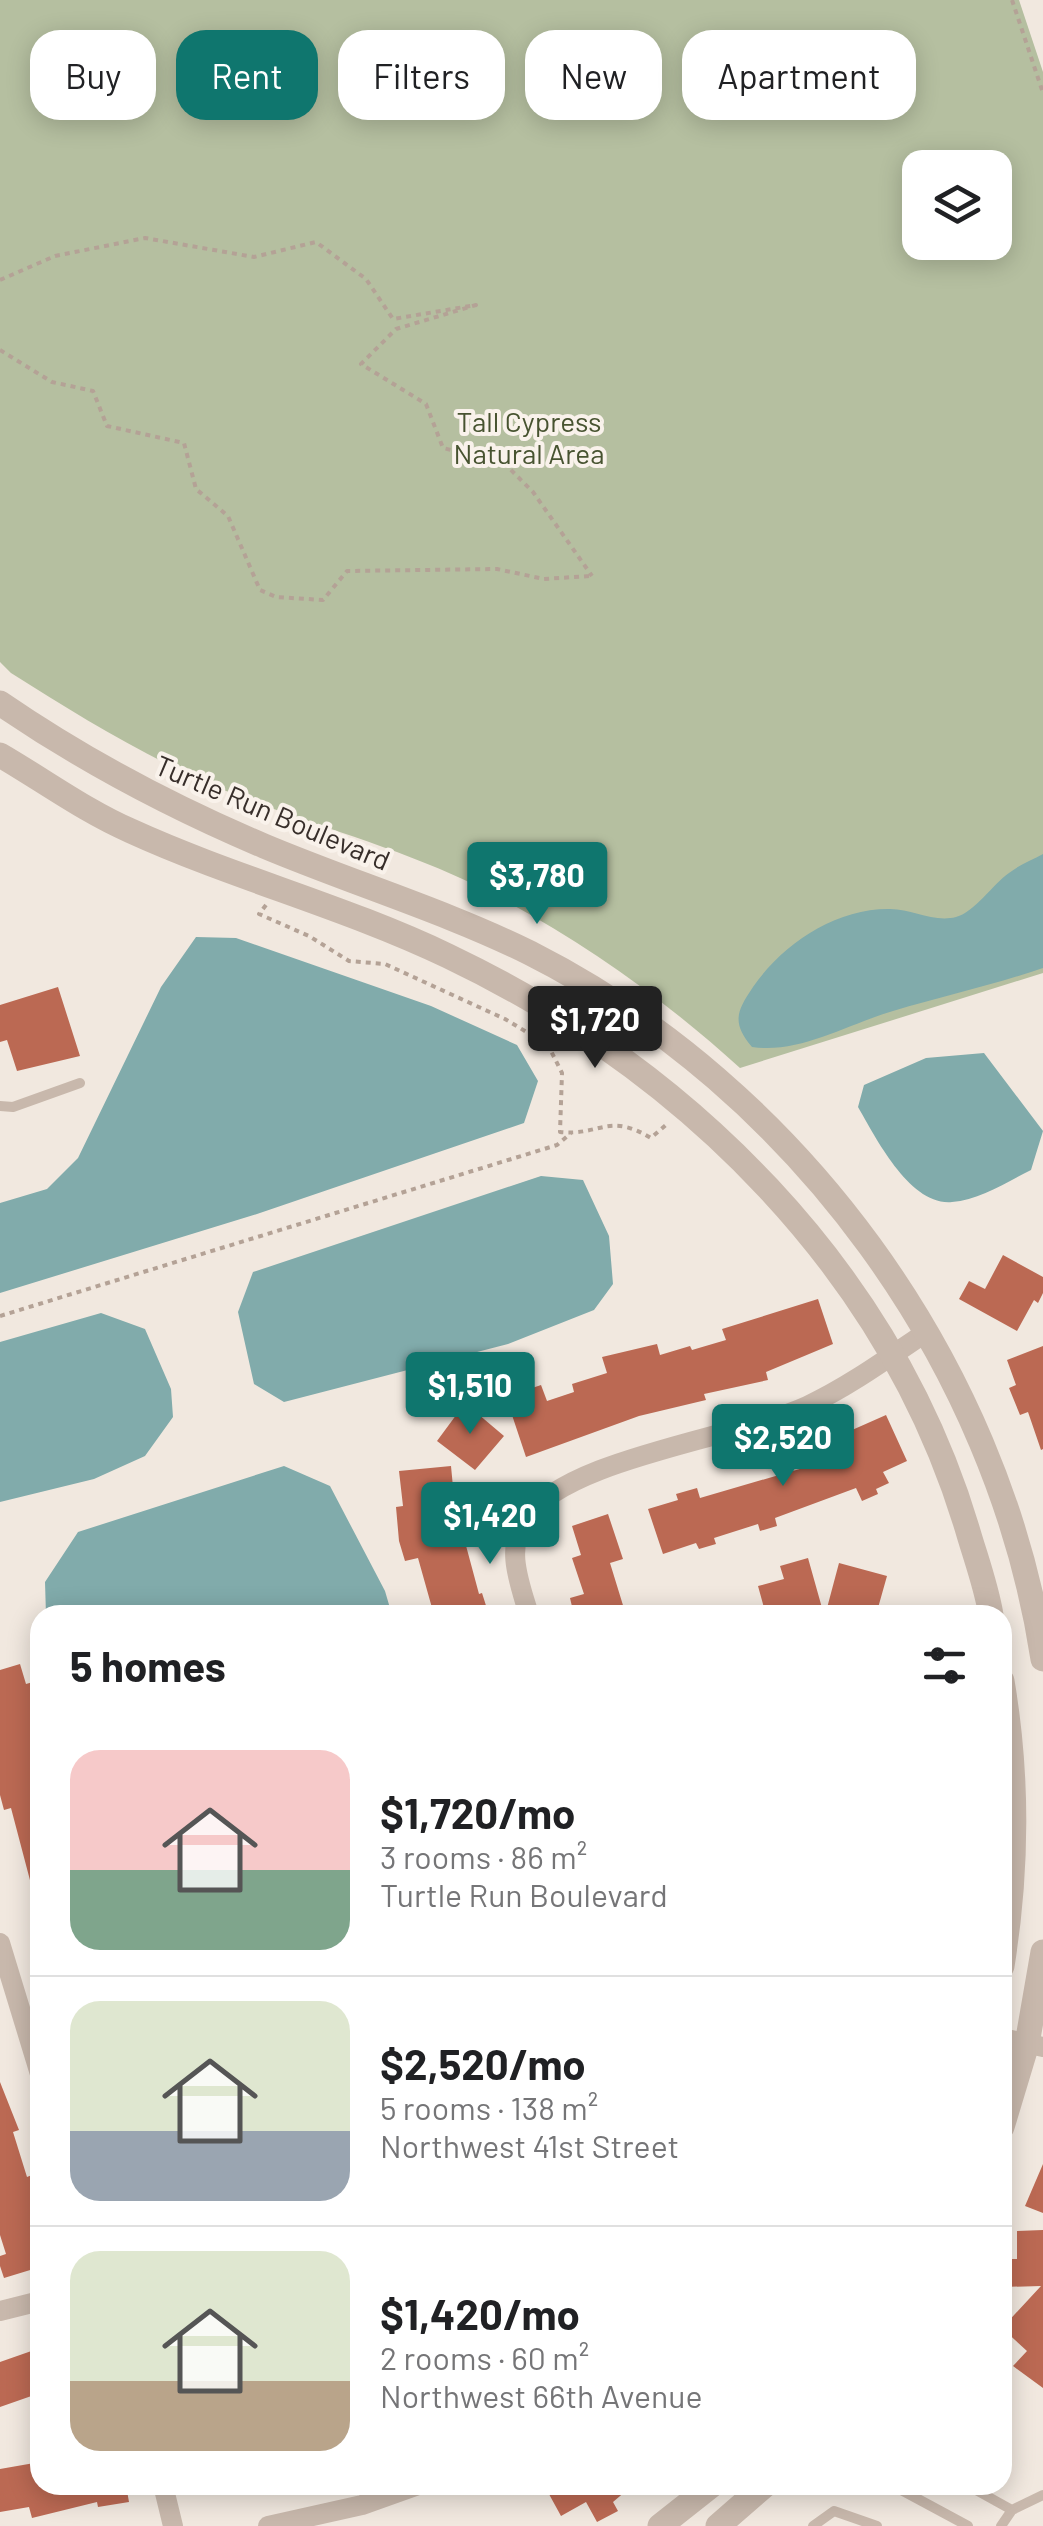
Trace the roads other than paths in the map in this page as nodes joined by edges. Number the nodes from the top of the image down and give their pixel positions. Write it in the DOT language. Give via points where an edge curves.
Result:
graph roads {
  1 [pos="0,702"];
  2 [pos="0,754"];
  3 [pos="80,1083"];
  4 [pos="0,1106"];
  5 [pos="925,1333"];
  6 [pos="890,1356"];
  7 [pos="526,1605"];
  8 [pos="988,1605"];
  9 [pos="1043,1659"];
  10 [pos="1012,1789"];
  11 [pos="1012,1874"];
  12 [pos="0,1943"];
  13 [pos="1043,1952"];
  14 [pos="30,2041"];
  15 [pos="1024,2043"];
  16 [pos="1012,2088"];
  17 [pos="30,2303"];
  18 [pos="0,2311"];
  19 [pos="165,2495"];
  20 [pos="391,2495"];
  21 [pos="699,2495"];
  22 [pos="754,2495"];
  23 [pos="911,2495"];
  24 [pos="986,2495"];
  25 [pos="1043,2496"];
  26 [pos="1012,2510"];
  27 [pos="173,2526"];
  28 [pos="268,2526"];
  29 [pos="660,2526"];
  30 [pos="718,2526"];
  31 [pos="813,2526"];
  32 [pos="877,2526"];
  33 [pos="968,2526"];
  34 [pos="1001,2526"];
  1 -- 5 [label="street, Turtle Run Boulevard" via="154,798 474,928 606,994 727,1087 801,1160 870,1243"];
  2 -- 6 [label="street" via="128,830 444,954 623,1056 698,1117 793,1214"];
  3 -- 4 [label="lane"];
  5 -- 6 [label="street"];
  5 -- 9 [label="street, Turtle Run Boulevard" via="1003,1502"];
  6 -- 7 [label="street" via="808,1405 587,1474 548,1494 524,1520 516,1543"];
  6 -- 8 [label="street" via="928,1423 956,1493"];
  10 -- 11 [label="street"];
  12 -- 14 [label="street"];
  13 -- 15 [label="street"];
  15 -- 16 [label="street"];
  17 -- 18 [label="street"];
  19 -- 27 [label="street"];
  20 -- 28 [label="street"];
  21 -- 29 [label="street"];
  22 -- 30 [label="street"];
  23 -- 33 [label="lane"];
  24 -- 26 [label="lane"];
  25 -- 26 [label="lane"];
  26 -- 34 [label="lane"];
  31 -- 32 [label="lane" via="834,2510"];
}
